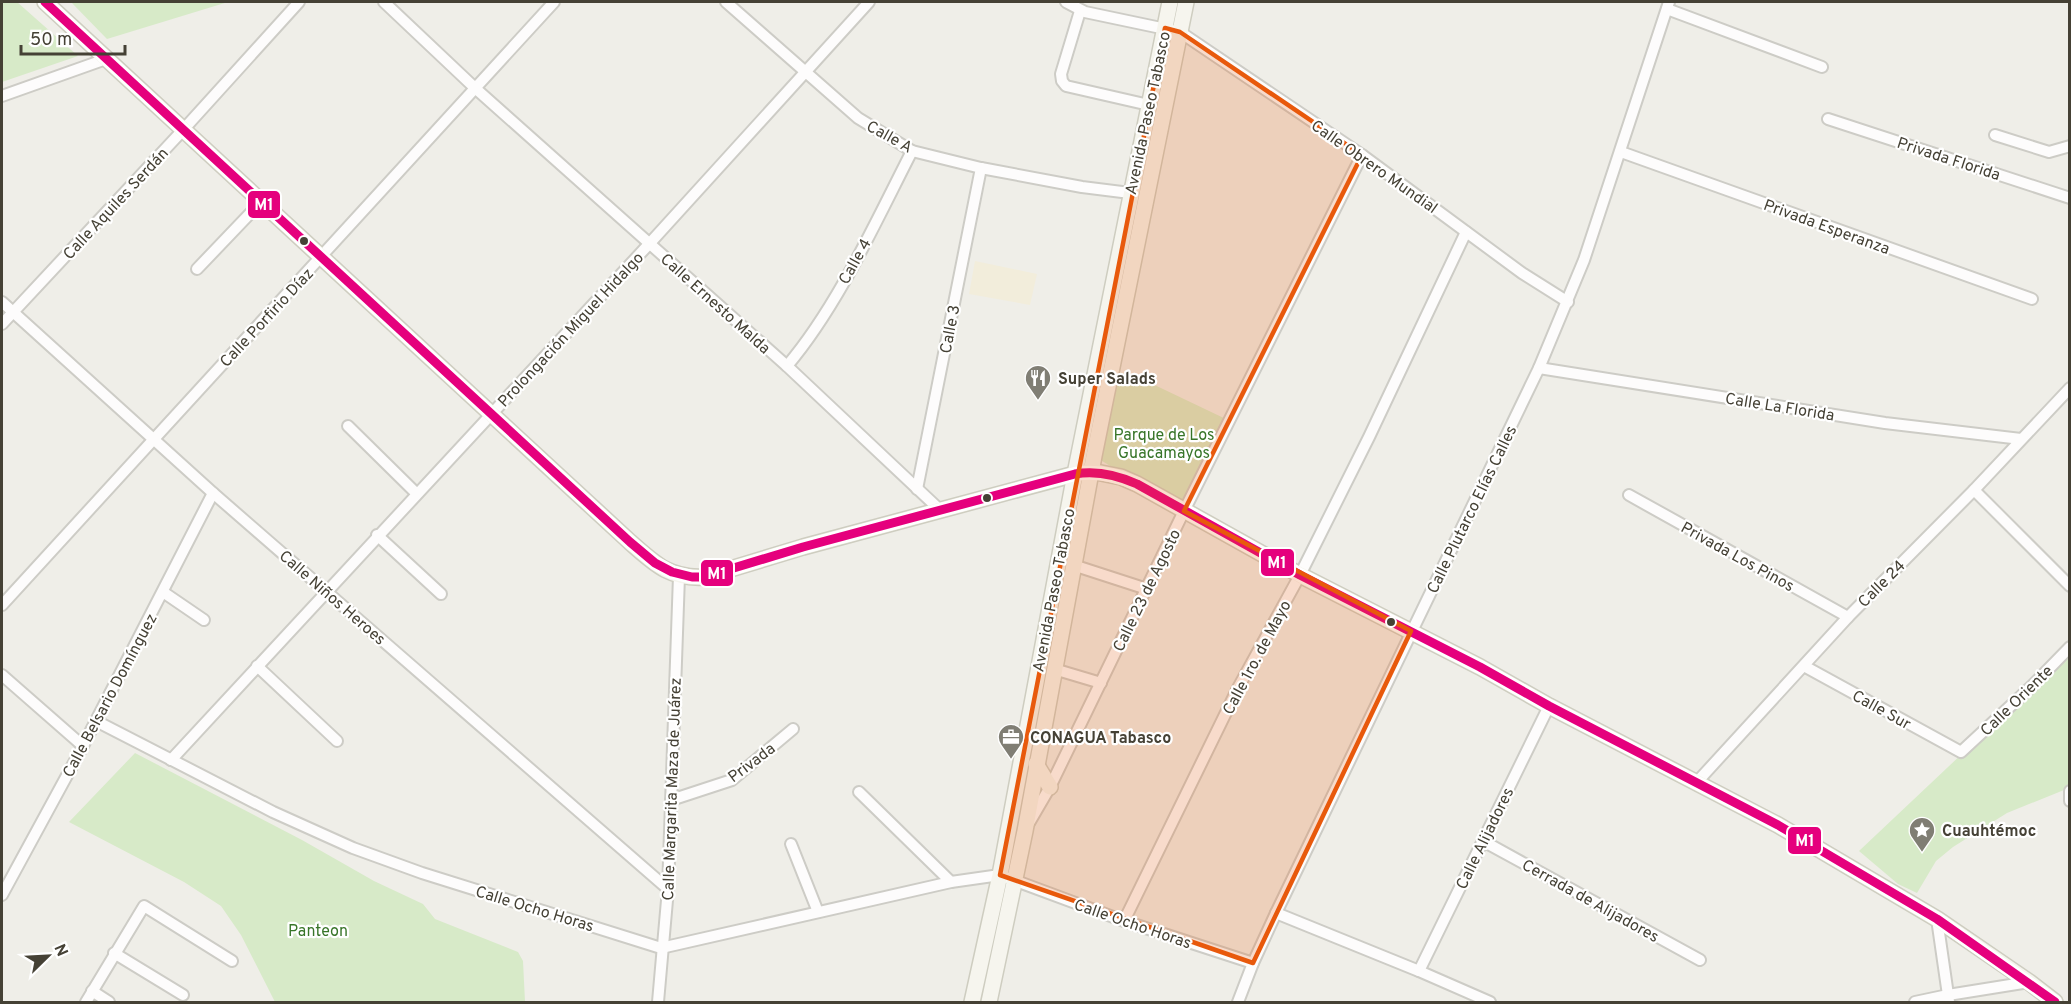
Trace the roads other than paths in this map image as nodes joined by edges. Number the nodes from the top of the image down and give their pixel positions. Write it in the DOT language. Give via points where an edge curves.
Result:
graph roads {
  1 [pos="45,2"];
  2 [pos="299,2"];
  3 [pos="384,2"];
  4 [pos="554,2"];
  5 [pos="726,2"];
  6 [pos="869,2"];
  7 [pos="1066,2"];
  8 [pos="1170,2"];
  9 [pos="1186,2"];
  10 [pos="1668,5"];
  11 [pos="1080,11"];
  12 [pos="1173,30"];
  13 [pos="106,59"];
  14 [pos="1822,67"];
  15 [pos="806,72"];
  16 [pos="475,88"];
  17 [pos="2,96"];
  18 [pos="1149,105"];
  19 [pos="1828,119"];
  20 [pos="183,130"];
  21 [pos="1995,135"];
  22 [pos="2070,147"];
  23 [pos="912,151"];
  24 [pos="1621,152"];
  25 [pos="1362,155"];
  26 [pos="981,168"];
  27 [pos="1130,194"];
  28 [pos="2070,198"];
  29 [pos="261,202"];
  30 [pos="1466,232"];
  31 [pos="650,243"];
  32 [pos="320,258"];
  33 [pos="197,269"];
  34 [pos="2032,299"];
  35 [pos="2,302"];
  36 [pos="1568,302"];
  37 [pos="13,312"];
  38 [pos="2,324"];
  39 [pos="787,366"];
  40 [pos="1539,368"];
  41 [pos="2069,390"];
  42 [pos="492,413"];
  43 [pos="348,426"];
  44 [pos="154,438"];
  45 [pos="2021,439"];
  46 [pos="1091,471"];
  47 [pos="1075,474"];
  48 [pos="917,489"];
  49 [pos="1974,490"];
  50 [pos="213,493"];
  51 [pos="416,493"];
  52 [pos="1629,495"];
  53 [pos="940,510"];
  54 [pos="1184,511"];
  55 [pos="377,536"];
  56 [pos="1073,565"];
  57 [pos="1300,575"];
  58 [pos="679,576"];
  59 [pos="2070,586"];
  60 [pos="1147,589"];
  61 [pos="326,591"];
  62 [pos="163,592"];
  63 [pos="441,594"];
  64 [pos="2,605"];
  65 [pos="1848,617"];
  66 [pos="204,620"];
  67 [pos="1411,631"];
  68 [pos="2070,646"];
  69 [pos="257,666"];
  70 [pos="1804,666"];
  71 [pos="1053,669"];
  72 [pos="2,675"];
  73 [pos="1101,683"];
  74 [pos="1550,706"];
  75 [pos="96,721"];
  76 [pos="793,729"];
  77 [pos="337,741"];
  78 [pos="83,746"];
  79 [pos="1961,752"];
  80 [pos="171,760"];
  81 [pos="1036,764"];
  82 [pos="1697,782"];
  83 [pos="1050,786"];
  84 [pos="2070,791"];
  85 [pos="859,792"];
  86 [pos="671,800"];
  87 [pos="2070,801"];
  88 [pos="1025,831"];
  89 [pos="1483,840"];
  90 [pos="791,844"];
  91 [pos="1006,878"];
  92 [pos="951,882"];
  93 [pos="668,889"];
  94 [pos="2,895"];
  95 [pos="818,912"];
  96 [pos="1276,913"];
  97 [pos="1937,919"];
  98 [pos="1124,921"];
  99 [pos="661,948"];
  100 [pos="114,953"];
  101 [pos="1700,960"];
  102 [pos="232,962"];
  103 [pos="1253,963"];
  104 [pos="1419,971"];
  105 [pos="2029,982"];
  106 [pos="92,991"];
  107 [pos="183,995"];
  108 [pos="1949,999"];
  109 [pos="86,1002"];
  110 [pos="109,1002"];
  111 [pos="658,1002"];
  112 [pos="972,1002"];
  113 [pos="990,1002"];
  114 [pos="1238,1002"];
  115 [pos="1487,1002"];
  116 [pos="1915,1002"];
  117 [pos="2055,1002"];
  1 -- 13 [label="main road"];
  2 -- 20 [label="street, Calle Aquiles Serdán"];
  3 -- 16 [label="street, Calle Ernesto Malda"];
  4 -- 16 [label="street, Calle Porfirio Díaz"];
  5 -- 15 [label="street, Calle A"];
  6 -- 15 [label="street, Prolongación Miguel Hidalgo"];
  7 -- 11 [label="street"];
  8 -- 12 [label="main road, Avenida Paseo Tabasco"];
  9 -- 12 [label="main road, Avenida Paseo Tabasco"];
  10 -- 14 [label="street"];
  10 -- 24 [label="street, Calle Plutarco Elías Calles"];
  11 -- 12 [label="street"];
  11 -- 18 [label="street" via="1062,81 1066,86"];
  12 -- 18 [label="main road, Avenida Paseo Tabasco"];
  12 -- 25 [label="street, Calle Obrero Mundial"];
  12 -- 46 [label="main road, Avenida Paseo Tabasco"];
  13 -- 17 [label="street"];
  13 -- 20 [label="main road"];
  15 -- 23 [label="street, Calle A" via="858,118"];
  15 -- 31 [label="street, Prolongación Miguel Hidalgo"];
  16 -- 31 [label="street, Calle Ernesto Malda"];
  16 -- 32 [label="street, Calle Porfirio Díaz"];
  18 -- 27 [label="main road, Avenida Paseo Tabasco"];
  19 -- 28 [label="street, Privada Florida"];
  20 -- 29 [label="main road"];
  20 -- 37 [label="street, Calle Aquiles Serdán"];
  21 -- 22 [label="street" via="2049,152"];
  23 -- 26 [label="street, Calle A"];
  23 -- 39 [label="street, Calle 4" via="831,302"];
  24 -- 34 [label="street, Privada Esperanza"];
  24 -- 36 [label="street, Calle Plutarco Elías Calles"];
  25 -- 30 [label="street, Calle Obrero Mundial"];
  25 -- 54 [label="street, Calle 23 de Agosto"];
  26 -- 27 [label="street, Calle A"];
  26 -- 48 [label="street, Calle 3"];
  27 -- 47 [label="main road, Avenida Paseo Tabasco"];
  29 -- 32 [label="main road"];
  29 -- 33 [label="street"];
  30 -- 36 [label="street, Calle Obrero Mundial"];
  30 -- 57 [label="street, Calle 1ro. de Mayo"];
  31 -- 39 [label="street, Calle Ernesto Malda"];
  31 -- 42 [label="street, Prolongación Miguel Hidalgo"];
  32 -- 42 [label="main road"];
  32 -- 44 [label="street, Calle Porfirio Díaz"];
  35 -- 37 [label="street, Calle Niños Heroes"];
  36 -- 40 [label="street, Calle Plutarco Elías Calles"];
  37 -- 38 [label="street, Calle Aquiles Serdán"];
  37 -- 44 [label="street, Calle Niños Heroes"];
  39 -- 48 [label="street, Calle Ernesto Malda"];
  40 -- 45 [label="street, Calle La Florida" via="1885,423"];
  40 -- 67 [label="street, Calle Plutarco Elías Calles"];
  41 -- 45 [label="street, Calle 24"];
  42 -- 51 [label="street, Prolongación Miguel Hidalgo"];
  42 -- 58 [label="main road" via="639,550 667,572"];
  43 -- 51 [label="street"];
  44 -- 50 [label="street, Calle Niños Heroes"];
  44 -- 64 [label="street, Calle Porfirio Díaz"];
  45 -- 49 [label="street, Calle 24"];
  46 -- 47 [label="main road"];
  46 -- 54 [label="main road" via="1121,477"];
  46 -- 56 [label="main road, Avenida Paseo Tabasco"];
  47 -- 53 [label="main road"];
  47 -- 91 [label="main road, Avenida Paseo Tabasco"];
  48 -- 53 [label="street, Calle Ernesto Malda"];
  49 -- 59 [label="street"];
  49 -- 65 [label="street, Calle 24"];
  50 -- 61 [label="street, Calle Niños Heroes"];
  50 -- 62 [label="street, Calle Belsario Domínguez"];
  51 -- 55 [label="street, Prolongación Miguel Hidalgo"];
  52 -- 65 [label="street, Privada Los Pinos"];
  53 -- 58 [label="main road" via="704,577"];
  54 -- 57 [label="main road"];
  54 -- 60 [label="street, Calle 23 de Agosto"];
  55 -- 61 [label="street, Prolongación Miguel Hidalgo"];
  55 -- 63 [label="street"];
  56 -- 60 [label="street"];
  56 -- 71 [label="main road, Avenida Paseo Tabasco"];
  57 -- 67 [label="main road"];
  57 -- 98 [label="street, Calle 1ro. de Mayo" via="1238,688"];
  58 -- 86 [label="street, Calle Margarita Maza de Juárez"];
  60 -- 73 [label="street, Calle 23 de Agosto"];
  61 -- 69 [label="street, Prolongación Miguel Hidalgo"];
  61 -- 93 [label="street, Calle Niños Heroes"];
  62 -- 66 [label="street"];
  62 -- 75 [label="street, Calle Belsario Domínguez"];
  65 -- 70 [label="street, Calle 24"];
  67 -- 74 [label="main road"];
  67 -- 96 [label="street, Calle Plutarco Elías Calles"];
  68 -- 79 [label="street, Calle Oriente"];
  69 -- 77 [label="street"];
  69 -- 80 [label="street, Prolongación Miguel Hidalgo"];
  70 -- 79 [label="street, Calle Sur"];
  70 -- 82 [label="street, Calle 24"];
  71 -- 73 [label="street"];
  71 -- 81 [label="main road, Avenida Paseo Tabasco"];
  72 -- 78 [label="street"];
  73 -- 83 [label="street, Calle 23 de Agosto"];
  74 -- 82 [label="main road"];
  74 -- 89 [label="street, Calle Alijadores"];
  75 -- 78 [label="street, Calle Belsario Domínguez"];
  75 -- 80 [label="street, Calle Ocho Horas"];
  76 -- 86 [label="street, Privada" via="732,780"];
  78 -- 94 [label="street, Calle Belsario Domínguez"];
  80 -- 99 [label="street, Calle Ocho Horas" via="353,848"];
  81 -- 83 [label="main road"];
  81 -- 88 [label="main road, Avenida Paseo Tabasco"];
  82 -- 97 [label="main road"];
  83 -- 88 [label="street, Calle 23 de Agosto"];
  84 -- 87 [label="street"];
  85 -- 92 [label="street"];
  86 -- 93 [label="street, Calle Margarita Maza de Juárez"];
  88 -- 91 [label="main road, Avenida Paseo Tabasco"];
  89 -- 101 [label="street, Cerrada de Alijadores"];
  89 -- 104 [label="street, Calle Alijadores"];
  90 -- 95 [label="street"];
  91 -- 92 [label="street, Calle Ocho Horas"];
  91 -- 98 [label="street, Calle Ocho Horas"];
  91 -- 112 [label="main road, Avenida Paseo Tabasco"];
  91 -- 113 [label="main road, Avenida Paseo Tabasco"];
  92 -- 95 [label="street, Calle Ocho Horas"];
  93 -- 99 [label="street, Calle Margarita Maza de Juárez"];
  95 -- 99 [label="street, Calle Ocho Horas"];
  96 -- 103 [label="street, Calle Plutarco Elías Calles"];
  96 -- 104 [label="street"];
  97 -- 105 [label="main road"];
  97 -- 108 [label="street"];
  98 -- 103 [label="street, Calle Ocho Horas"];
  99 -- 111 [label="street, Calle Margarita Maza de Juárez"];
  100 -- 102 [label="street" via="144,906"];
  100 -- 106 [label="street"];
  100 -- 107 [label="street"];
  103 -- 114 [label="street, Calle Plutarco Elías Calles"];
  104 -- 115 [label="street"];
  105 -- 108 [label="street"];
  105 -- 117 [label="main road"];
  106 -- 109 [label="street"];
  106 -- 110 [label="street"];
  108 -- 116 [label="street"];
}
